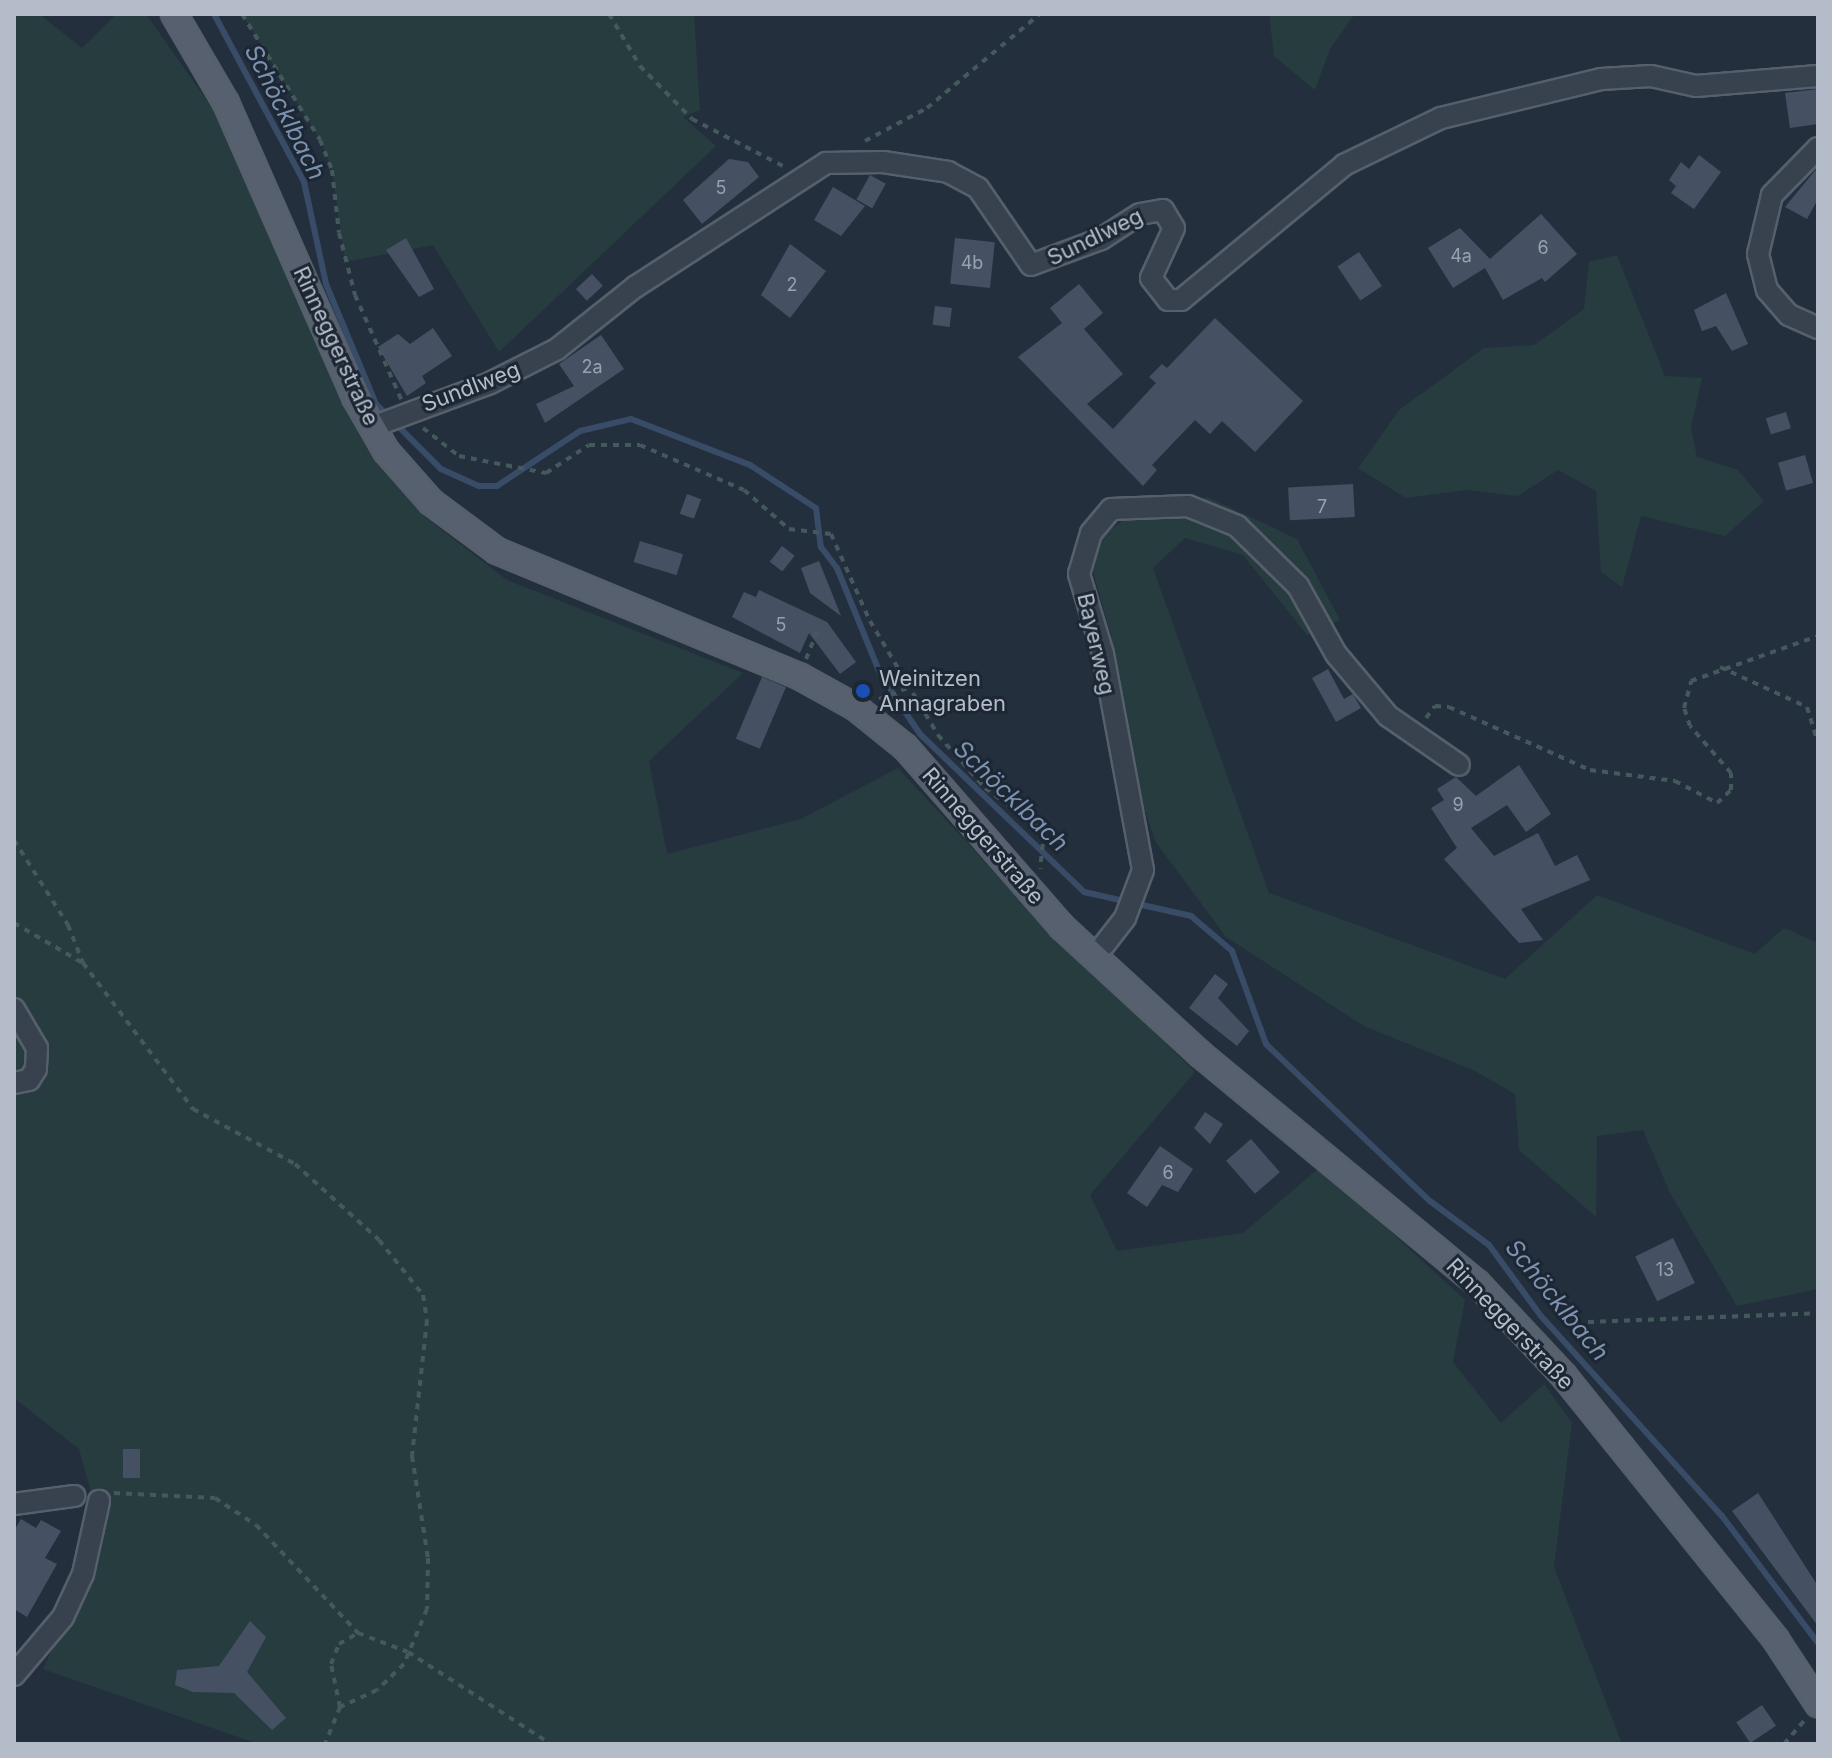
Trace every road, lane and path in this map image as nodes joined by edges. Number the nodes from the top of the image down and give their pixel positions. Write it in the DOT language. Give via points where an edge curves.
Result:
graph roads {
  1 [pos="174,14"];
  2 [pos="242,14"];
  3 [pos="609,14"];
  4 [pos="1040,14"];
  5 [pos="1818,76"];
  6 [pos="1818,148"];
  7 [pos="826,163"];
  8 [pos="802,175"];
  9 [pos="1818,328"];
  10 [pos="408,410"];
  11 [pos="372,427"];
  12 [pos="818,629"];
  13 [pos="1818,636"];
  14 [pos="1720,667"];
  15 [pos="799,676"];
  16 [pos="906,689"];
  17 [pos="881,698"];
  18 [pos="1427,730"];
  19 [pos="1818,743"];
  20 [pos="1459,765"];
  21 [pos="14,840"];
  22 [pos="1040,863"];
  23 [pos="14,923"];
  24 [pos="1104,945"];
  25 [pos="83,963"];
  26 [pos="14,1009"];
  27 [pos="14,1083"];
  28 [pos="1818,1313"];
  29 [pos="1588,1322"];
  30 [pos="74,1496"];
  31 [pos="103,1497"];
  32 [pos="14,1504"];
  33 [pos="358,1633"];
  34 [pos="408,1652"];
  35 [pos="14,1675"];
  36 [pos="340,1707"];
  37 [pos="1814,1710"];
  38 [pos="325,1744"];
  39 [pos="551,1744"];
  40 [pos="1784,1744"];
  1 -- 11 [label="main road, Rinneggerstraße" via="226,103"];
  2 -- 10 [label="path" via="320,140 332,170 339,233 355,295"];
  3 -- 8 [label="path" via="640,66 692,119"];
  4 -- 7 [label="path" via="927,108"];
  5 -- 7 [label="street, Sundlweg" via="1696,86 1651,76 1601,79 1441,118 1337,170 1181,300 1168,300 1151,278 1174,228 1163,210 1140,214 1101,239 1031,265 978,188 948,172 883,162"];
  6 -- 9 [label="street" via="1772,195 1758,254 1767,290 1789,315"];
  7 -- 8 [label="street, Sundlweg"];
  8 -- 10 [label="street, Sundlweg" via="635,287 557,349 490,383"];
  10 -- 11 [label="street, Sundlweg"];
  10 -- 16 [label="path" via="451,453 546,473 589,445 640,445 744,490 793,531 826,532"];
  11 -- 15 [label="main road, Rinneggerstraße" via="431,502 497,551"];
  12 -- 15 [label="path"];
  13 -- 14 [label="path" via="1752,663"];
  14 -- 18 [label="path" via="1691,681 1684,708 1699,741 1731,773 1731,790 1717,803 1675,781 1590,770 1449,707 1435,706 1426,715"];
  14 -- 19 [label="path" via="1807,707"];
  15 -- 37 [label="main road, Rinneggerstraße" via="855,707 905,747 1062,927 1200,1054 1477,1283 1564,1376 1776,1640"];
  16 -- 17 [label="path"];
  16 -- 22 [label="path" via="985,788 1041,827 1045,847"];
  20 -- 24 [label="street, Bayerweg" via="1388,716 1336,654 1298,586 1237,526 1188,506 1111,509 1091,533 1079,574 1103,654 1141,852 1135,896"];
  21 -- 25 [label="path" via="68,925"];
  23 -- 25 [label="path"];
  25 -- 34 [label="path" via="193,1109 295,1164 379,1240 423,1295 427,1320 412,1456 428,1558 427,1609"];
  26 -- 27 [label="street" via="37,1048 36,1069 29,1080"];
  28 -- 29 [label="path"];
  30 -- 32 [label="street"];
  31 -- 33 [label="path" via="215,1498 256,1525"];
  31 -- 35 [label="street" via="83,1574 63,1617"];
  33 -- 34 [label="path"];
  33 -- 36 [label="path" via="339,1644 331,1664"];
  34 -- 36 [label="path" via="377,1690"];
  34 -- 39 [label="path"];
  36 -- 38 [label="path"];
  37 -- 40 [label="path"];
}
